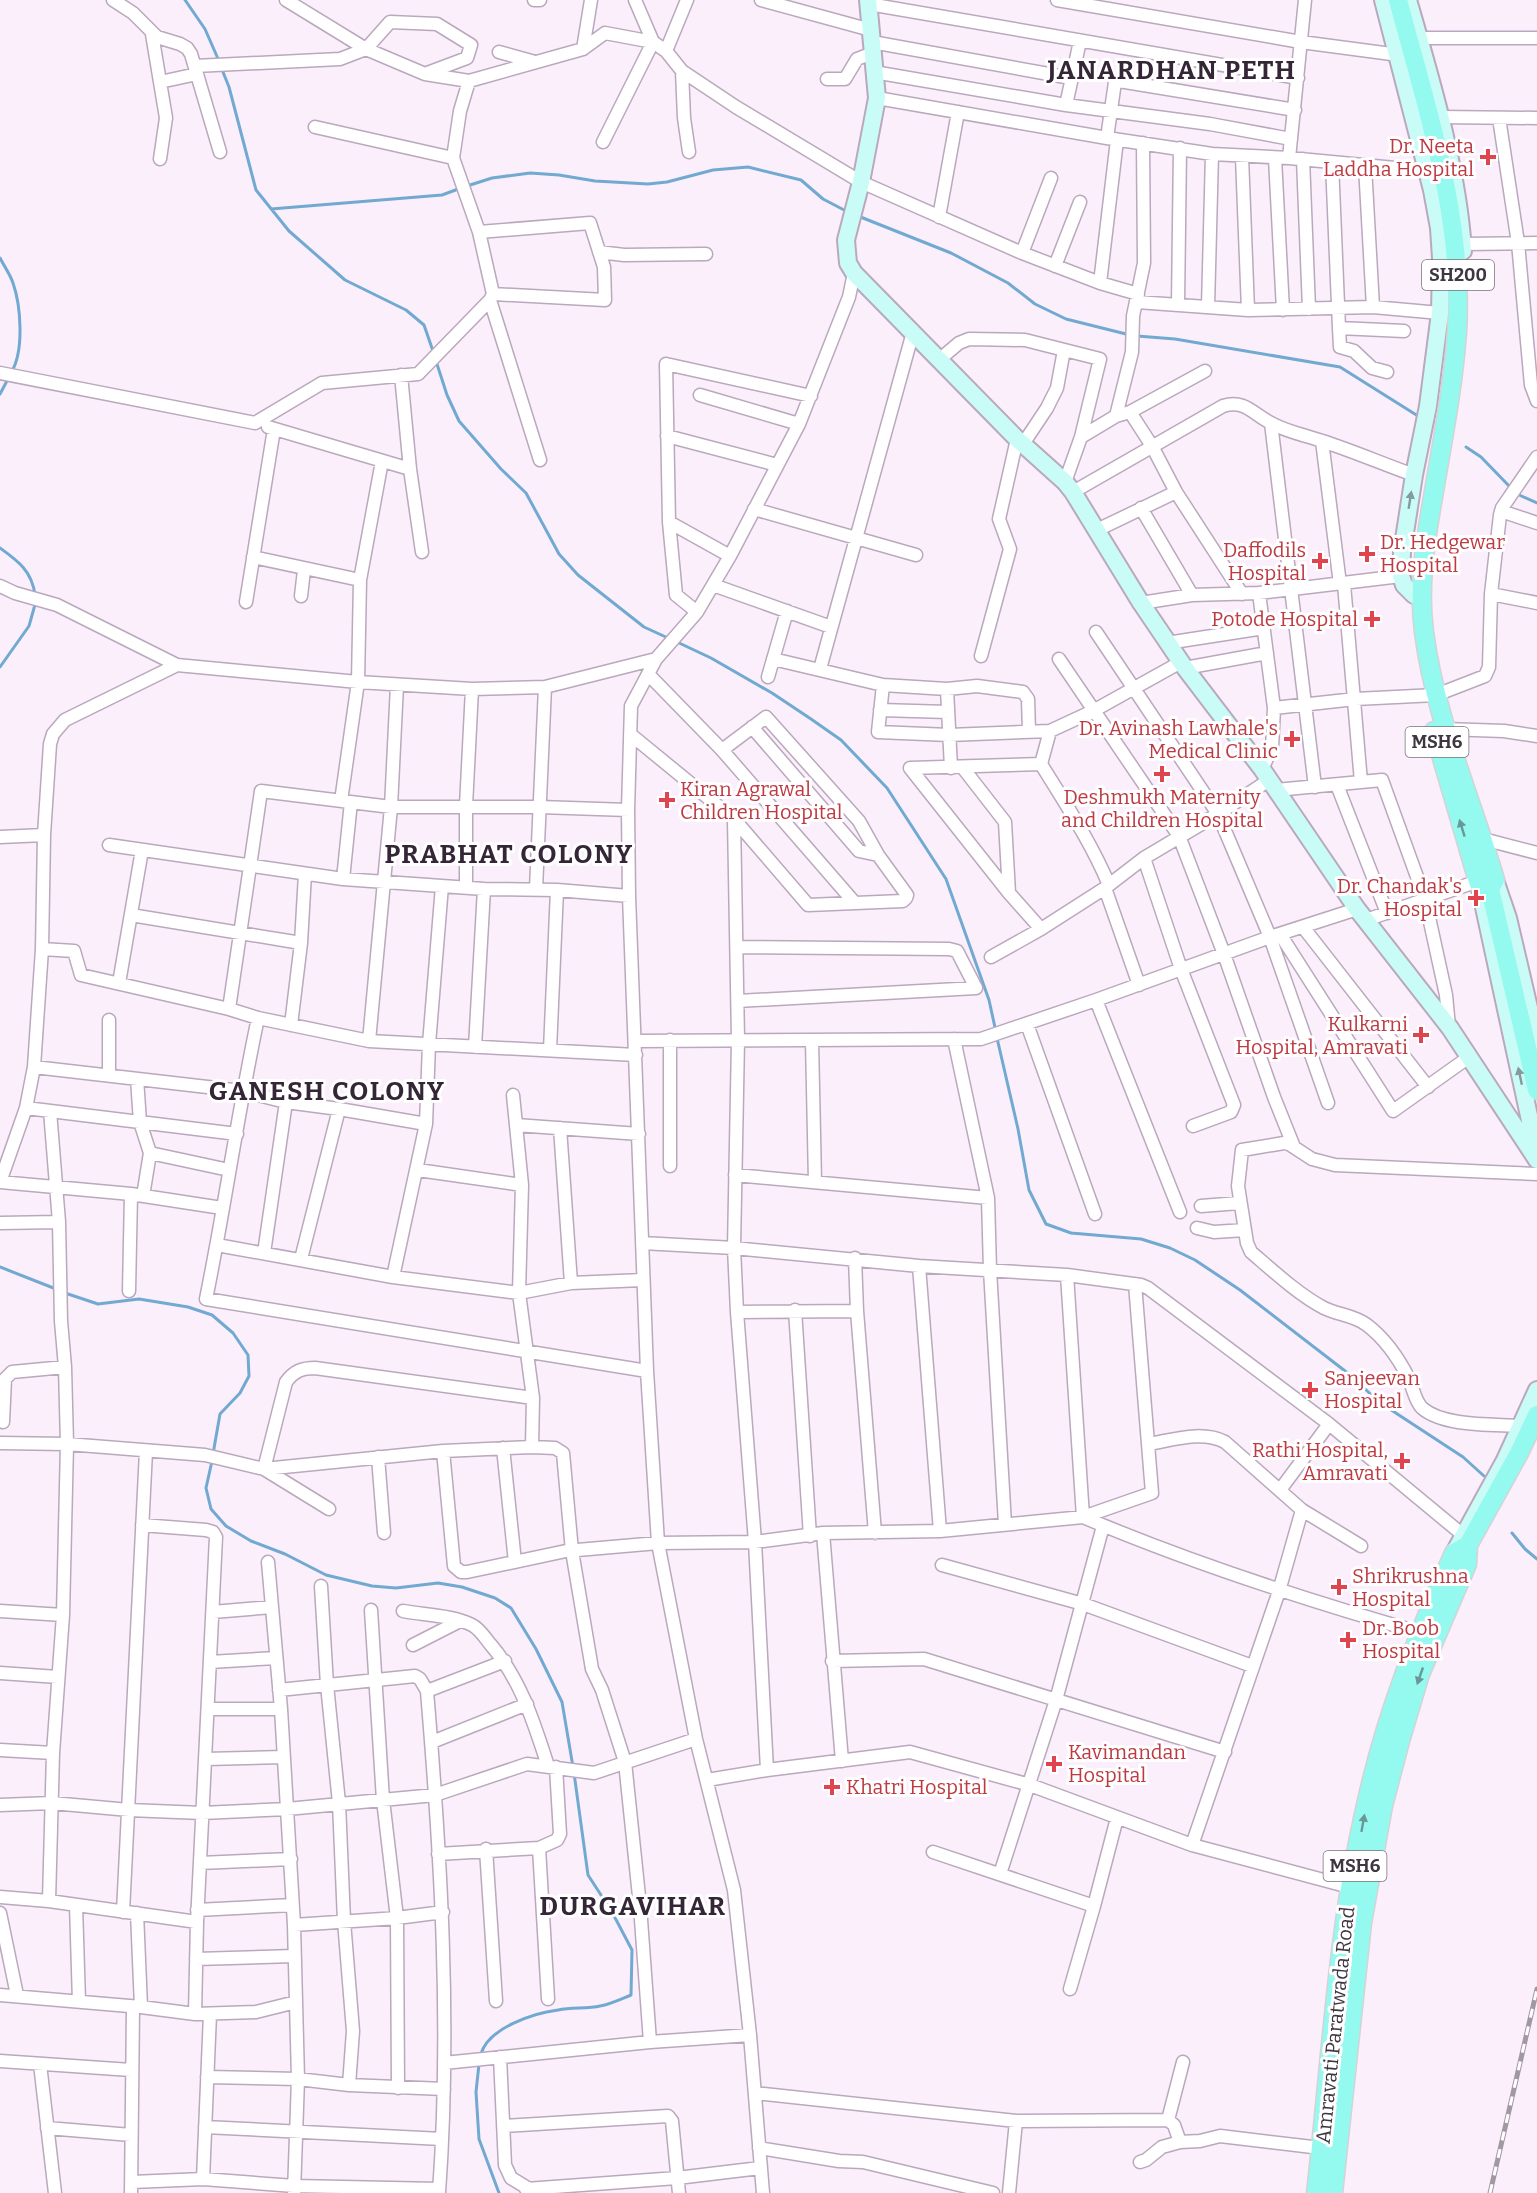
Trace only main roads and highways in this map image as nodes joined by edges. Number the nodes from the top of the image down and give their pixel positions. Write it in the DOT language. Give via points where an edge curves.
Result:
graph roads {
  1 [pos="1383,0"];
  2 [pos="1389,0"];
  3 [pos="1398,0"];
  4 [pos="1408,0"];
  5 [pos="868,2"];
  6 [pos="1419,554"];
  7 [pos="1418,596"];
  8 [pos="1430,695"];
  9 [pos="1486,883"];
  10 [pos="1537,1042"];
  11 [pos="1537,1090"];
  12 [pos="1537,1154"];
  13 [pos="1537,1160"];
  14 [pos="1537,1390"];
  15 [pos="1537,1415"];
  16 [pos="1537,1431"];
  17 [pos="1465,1547"];
  18 [pos="1359,1890"];
  19 [pos="1316,2193"];
  20 [pos="1333,2193"];
  7 -- 1 [label="main road, one-way" via="1404,585 1402,552 1440,313 1439,228"];
  2 -- 6 [label="main road, MSH6" via="1446,227 1448,347"];
  3 -- 6 [label="main road, SH200" via="1450,202 1459,298 1452,380"];
  4 -- 7 [label="main road" via="1440,117 1460,214 1466,292 1456,410 1429,578"];
  5 -- 13 [label="main road" via="877,98 848,230 848,263 1069,487 1167,643 1269,780 1361,915 1450,1028"];
  6 -- 7 [label="main road, MSH6"];
  7 -- 8 [label="main road, MSH6"];
  9 -- 8 [label="main road, MSH6, one-way"];
  8 -- 9 [label="main road, MSH6" via="1483,839"];
  9 -- 10 [label="main road, MSH6" via="1508,918"];
  9 -- 11 [label="main road, MSH6"];
  12 -- 9 [label="main road, MSH6, one-way"];
  14 -- 17 [label="main road, Amravati Paratwada Road / MSH6"];
  15 -- 17 [label="main road, Amravati Paratwada Road / MSH6"];
  16 -- 17 [label="main road, MSH6"];
  17 -- 18 [label="main road, Amravati Paratwada Road / MSH6" via="1428,1634 1404,1672 1383,1736 1366,1802"];
  18 -- 19 [label="main road, Amravati Paratwada Road / MSH6" via="1345,1921"];
  18 -- 20 [label="main road, MSH6" via="1362,1923"];
}
